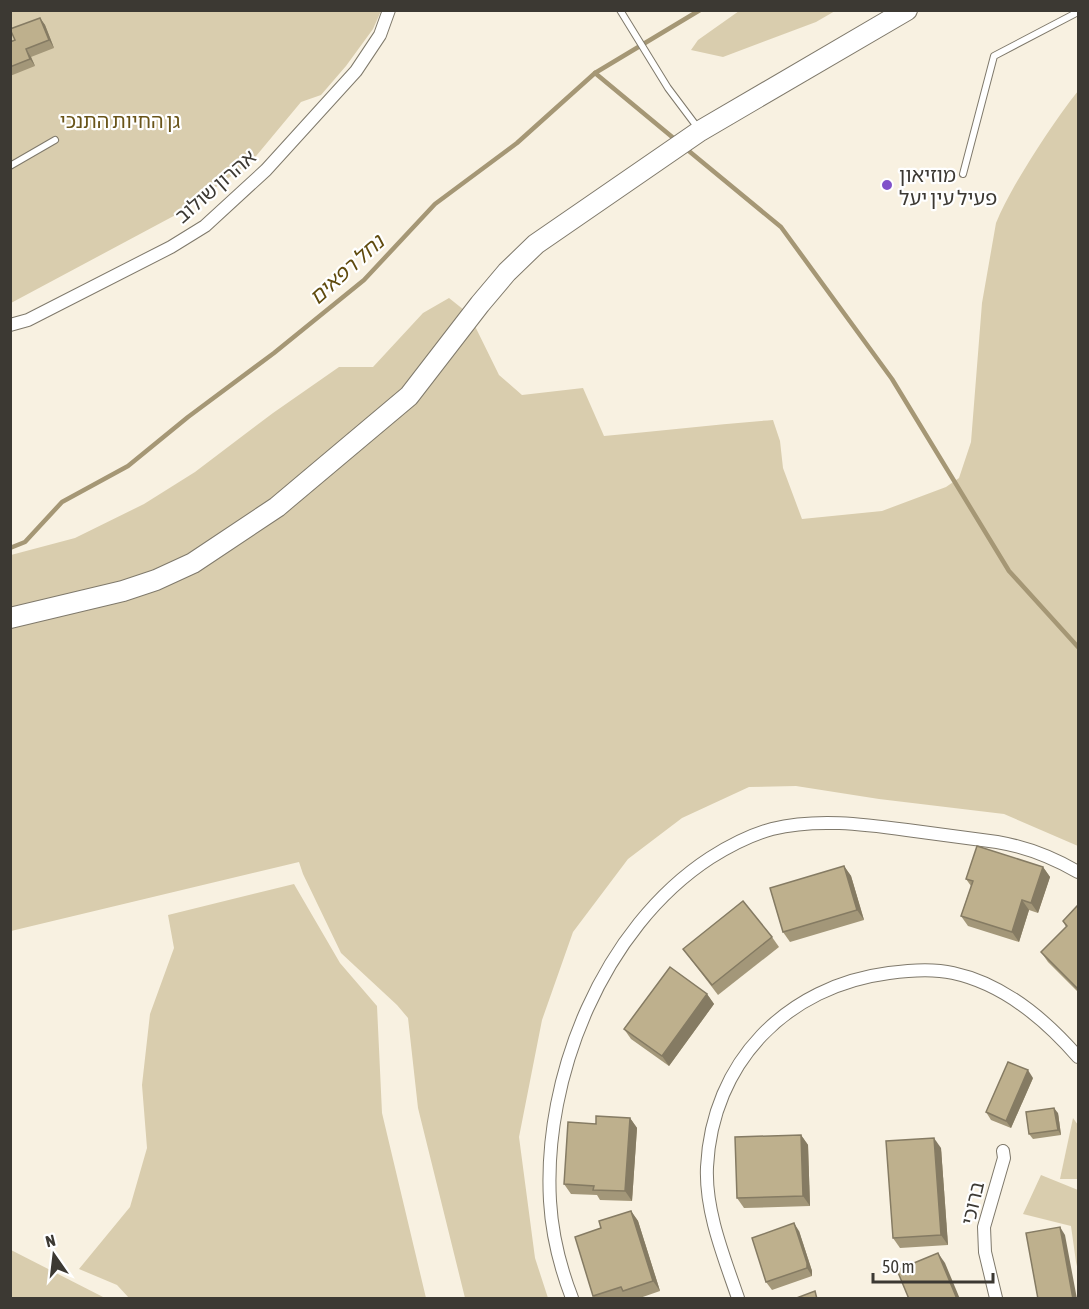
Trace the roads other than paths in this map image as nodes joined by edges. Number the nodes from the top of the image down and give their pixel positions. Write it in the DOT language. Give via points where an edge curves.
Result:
graph roads {
  1 [pos="389,10"];
  2 [pos="620,10"];
  3 [pos="907,10"];
  4 [pos="1078,12"];
  5 [pos="695,134"];
  6 [pos="55,140"];
  7 [pos="10,166"];
  8 [pos="963,174"];
  9 [pos="10,325"];
  10 [pos="10,618"];
  11 [pos="1078,872"];
  12 [pos="1078,1057"];
  13 [pos="1003,1151"];
  14 [pos="572,1299"];
  15 [pos="738,1299"];
  16 [pos="996,1299"];
  1 -- 9 [label="street, אהרון שולוב" via="380,35 356,71 266,170 205,226 28,320"];
  2 -- 5 [label="lane"];
  3 -- 5 [label="main road"];
  4 -- 8 [label="lane" via="994,56"];
  5 -- 10 [label="main road" via="536,244 480,304 409,396 277,507 193,563 156,580"];
  6 -- 7 [label="lane"];
  11 -- 14 [label="street" via="1042,853 1018,846 835,822 772,829 745,838 675,884 634,927 617,954 587,1009 563,1076 555,1117 550,1200 554,1238"];
  12 -- 15 [label="street" via="1047,1023 1025,1006 985,983 953,973 917,970 872,975 803,1001 759,1038 737,1066 716,1114 707,1167 708,1191 713,1221"];
  13 -- 16 [label="street, ברוכי" via="984,1227 985,1252"];
}
